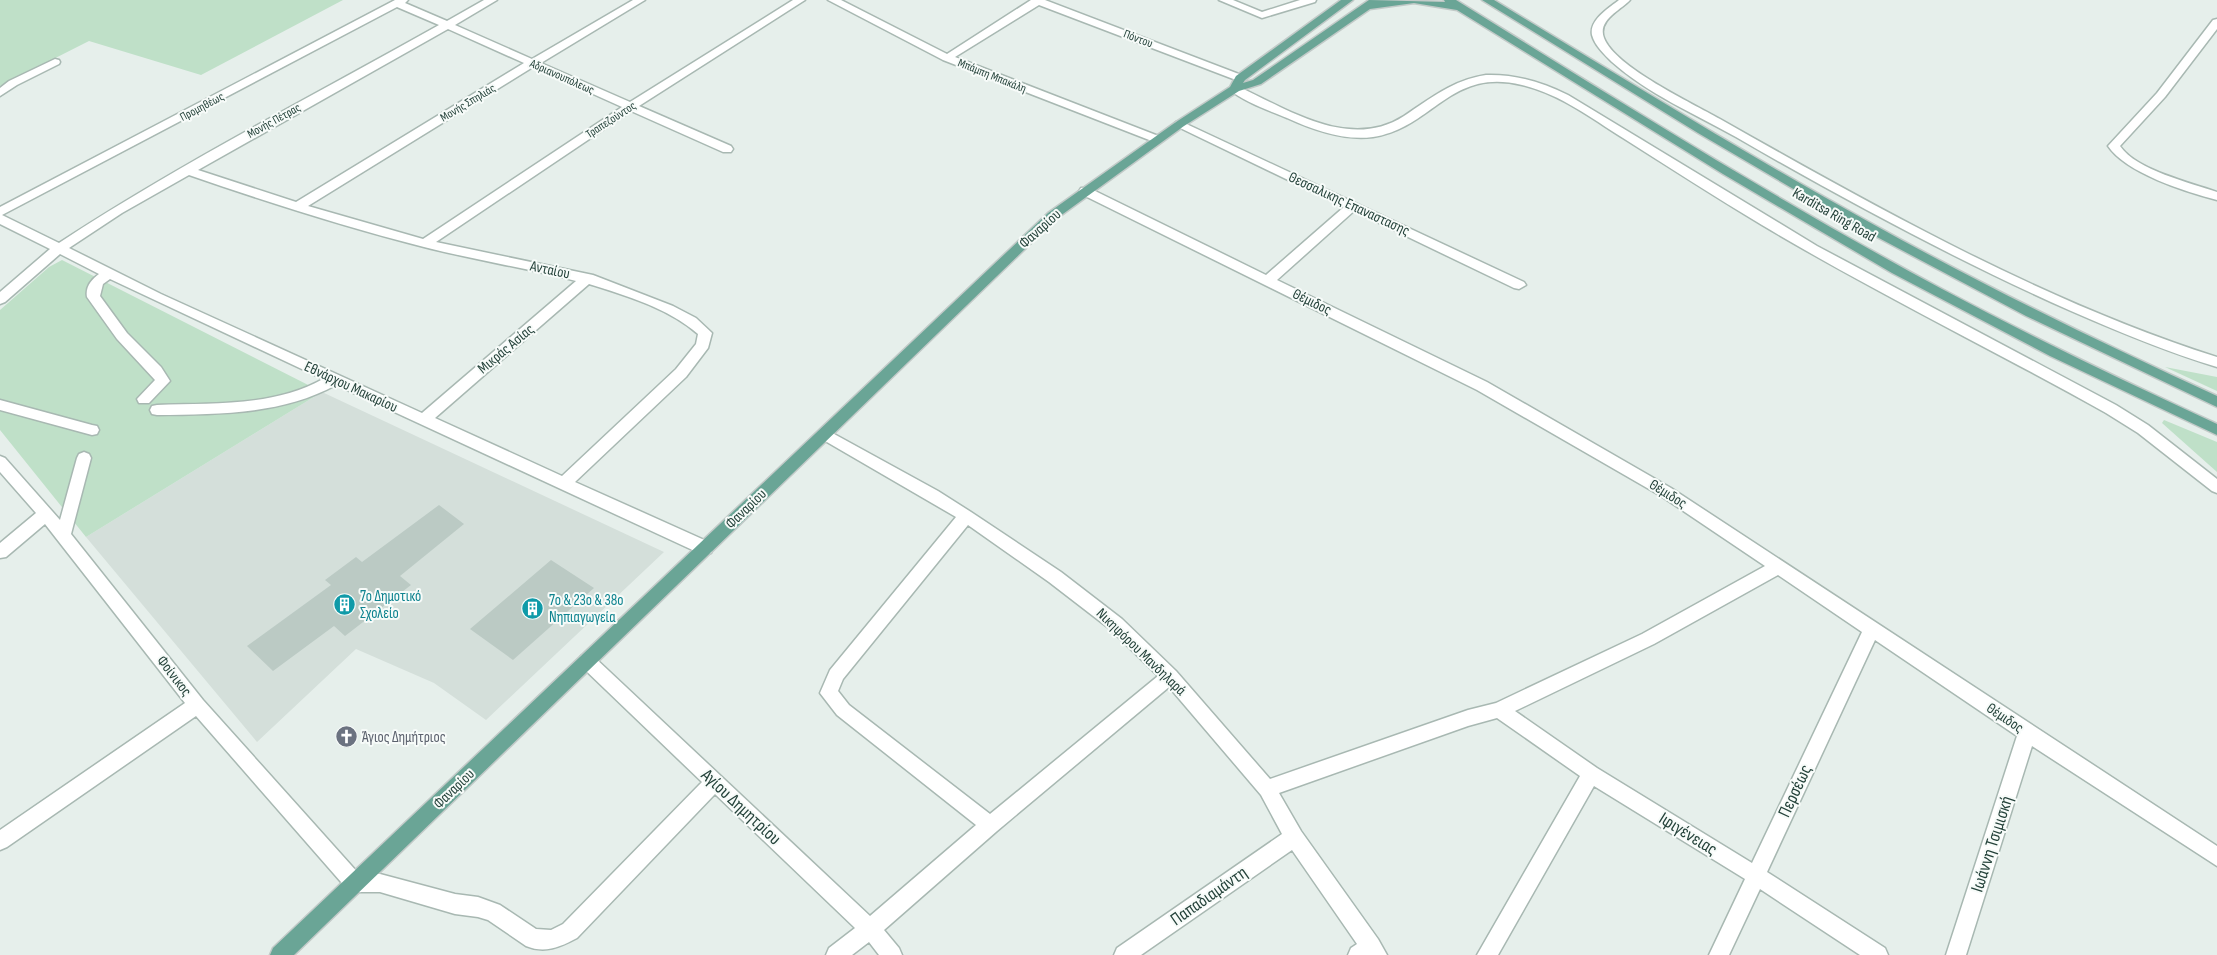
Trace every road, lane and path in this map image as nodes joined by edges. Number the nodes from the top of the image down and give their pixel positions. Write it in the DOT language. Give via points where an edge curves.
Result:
graph roads {
  1 [pos="492,0"];
  2 [pos="640,0"];
  3 [pos="800,0"];
  4 [pos="833,0"];
  5 [pos="1038,0"];
  6 [pos="1224,0"];
  7 [pos="1311,0"];
  8 [pos="1348,0"];
  9 [pos="1449,0"];
  10 [pos="1625,0"];
  11 [pos="400,2"];
  12 [pos="1492,2"];
  13 [pos="1371,3"];
  14 [pos="1461,7"];
  15 [pos="2217,22"];
  16 [pos="446,25"];
  17 [pos="947,58"];
  18 [pos="55,62"];
  19 [pos="532,64"];
  20 [pos="1237,83"];
  21 [pos="0,93"];
  22 [pos="629,108"];
  23 [pos="1180,124"];
  24 [pos="1157,139"];
  25 [pos="728,149"];
  26 [pos="186,170"];
  27 [pos="1085,191"];
  28 [pos="2217,196"];
  29 [pos="1352,206"];
  30 [pos="297,207"];
  31 [pos="0,212"];
  32 [pos="0,219"];
  33 [pos="426,243"];
  34 [pos="60,248"];
  35 [pos="109,273"];
  36 [pos="588,278"];
  37 [pos="1268,280"];
  38 [pos="1519,285"];
  39 [pos="0,299"];
  40 [pos="2217,362"];
  41 [pos="335,379"];
  42 [pos="144,398"];
  43 [pos="2217,402"];
  44 [pos="0,404"];
  45 [pos="156,410"];
  46 [pos="422,420"];
  47 [pos="92,430"];
  48 [pos="2217,430"];
  49 [pos="825,434"];
  50 [pos="84,458"];
  51 [pos="0,462"];
  52 [pos="564,484"];
  53 [pos="2217,487"];
  54 [pos="46,514"];
  55 [pos="966,516"];
  56 [pos="63,536"];
  57 [pos="705,548"];
  58 [pos="0,552"];
  59 [pos="1780,566"];
  60 [pos="1872,628"];
  61 [pos="587,661"];
  62 [pos="1170,676"];
  63 [pos="197,705"];
  64 [pos="1499,710"];
  65 [pos="2027,733"];
  66 [pos="1591,774"];
  67 [pos="714,783"];
  68 [pos="1267,789"];
  69 [pos="990,825"];
  70 [pos="1294,837"];
  71 [pos="0,841"];
  72 [pos="2217,857"];
  73 [pos="1755,876"];
  74 [pos="355,883"];
  75 [pos="870,929"];
  76 [pos="1369,952"];
  77 [pos="280,955"];
  78 [pos="836,955"];
  79 [pos="892,955"];
  80 [pos="1124,955"];
  81 [pos="1487,955"];
  82 [pos="1719,955"];
  83 [pos="1878,955"];
  84 [pos="1956,955"];
  1 -- 16 [label="street, Μονής Πέτρας"];
  2 -- 19 [label="street, Μονής Σπηλιάς"];
  3 -- 22 [label="street, Τραπεζούντος"];
  4 -- 17 [label="street, Μπάμπη Μπακάλη"];
  5 -- 17 [label="street"];
  5 -- 20 [label="street, Πόντου"];
  6 -- 7 [label="street" via="1262,15"];
  8 -- 20 [label="main road, Φαναρίου"];
  9 -- 14 [label="main road, Karditsa Ring Road"];
  10 -- 40 [label="street" via="1606,17 1597,35 1608,53 1635,74 1785,161 1950,250 2129,332"];
  11 -- 16 [label="street, Αδριανουπόλεως"];
  11 -- 31 [label="street, Προμηθέως"];
  12 -- 43 [label="main road, Karditsa Ring Road" via="1776,174 1918,254"];
  13 -- 14 [label="main road" via="1414,0"];
  13 -- 20 [label="main road, Φαναρίου" via="1257,82"];
  14 -- 48 [label="main road, Karditsa Ring Road" via="1714,164 1888,264 2063,357"];
  15 -- 28 [label="street" via="2161,95 2114,146 2130,163"];
  16 -- 19 [label="street, Αδριανουπόλεως"];
  16 -- 26 [label="street, Μονής Πέτρας"];
  17 -- 24 [label="street, Μπάμπη Μπακάλη"];
  18 -- 21 [label="street"];
  19 -- 22 [label="street, Αδριανουπόλεως"];
  19 -- 30 [label="street, Μονής Σπηλιάς"];
  20 -- 23 [label="main road, Φαναρίου"];
  20 -- 53 [label="street, Πόντου" via="1322,127 1359,134 1394,128 1449,90 1478,79 1512,79 1548,90 1834,262 2111,408"];
  22 -- 25 [label="street, Αδριανουπόλεως"];
  22 -- 33 [label="street, Τραπεζούντος"];
  23 -- 24 [label="main road, Φαναρίου"];
  23 -- 29 [label="street, Θεσσαλικης Επαναστασης"];
  24 -- 27 [label="main road, Φαναρίου"];
  26 -- 30 [label="street, Ανταίου"];
  26 -- 34 [label="street, Μονής Πέτρας"];
  27 -- 37 [label="street, Θέμιδος"];
  27 -- 49 [label="main road, Φαναρίου" via="1052,216"];
  29 -- 37 [label="street"];
  29 -- 38 [label="street, Θεσσαλικης Επαναστασης"];
  30 -- 33 [label="street, Ανταίου"];
  32 -- 34 [label="street, Εθνάρχου Μακαρίου"];
  33 -- 36 [label="street, Ανταίου"];
  34 -- 35 [label="street, Εθνάρχου Μακαρίου"];
  34 -- 39 [label="street, Μονής Πέτρας"];
  35 -- 41 [label="street, Εθνάρχου Μακαρίου" via="156,298"];
  35 -- 42 [label="street" via="97,282 94,298 122,336 163,381"];
  36 -- 46 [label="street, Μικράς Ασίας"];
  36 -- 52 [label="street, Ανταίου" via="680,313 705,333 702,345 682,373"];
  37 -- 59 [label="street, Θέμιδος" via="1482,386 1666,492"];
  41 -- 45 [label="street" via="304,395 259,404"];
  41 -- 46 [label="street, Εθνάρχου Μακαρίου"];
  44 -- 47 [label="street"];
  46 -- 52 [label="street, Εθνάρχου Μακαρίου"];
  49 -- 55 [label="street, Νικηφόρου Μανδηλαρά"];
  49 -- 57 [label="main road, Φαναρίου"];
  50 -- 56 [label="street"];
  51 -- 54 [label="street, Φοίνικος"];
  52 -- 57 [label="street, Εθνάρχου Μακαρίου"];
  54 -- 56 [label="street, Φοίνικος"];
  54 -- 58 [label="street"];
  55 -- 62 [label="street, Νικηφόρου Μανδηλαρά" via="1116,624"];
  55 -- 69 [label="street" via="836,675 829,693 843,710"];
  56 -- 63 [label="street, Φοίνικος"];
  57 -- 61 [label="main road, Φαναρίου"];
  59 -- 60 [label="street, Θέμιδος"];
  59 -- 64 [label="street" via="1648,639"];
  60 -- 65 [label="street, Θέμιδος"];
  60 -- 73 [label="street, Περσέως"];
  61 -- 67 [label="street, Αγίου Δημητρίου"];
  61 -- 74 [label="main road, Φαναρίου"];
  62 -- 68 [label="street, Νικηφόρου Μανδηλαρά"];
  62 -- 69 [label="street"];
  63 -- 71 [label="street"];
  63 -- 74 [label="street, Φοίνικος"];
  64 -- 66 [label="street, Ιφιγένειας"];
  64 -- 68 [label="street"];
  65 -- 72 [label="street, Θέμιδος"];
  65 -- 84 [label="street, Ιωάννη Τσιμισκή"];
  66 -- 73 [label="street, Ιφιγένειας"];
  66 -- 81 [label="street"];
  67 -- 74 [label="street" via="570,931 552,940 533,939 493,912 478,907 455,904 380,883"];
  67 -- 75 [label="street, Αγίου Δημητρίου"];
  68 -- 70 [label="street, Νικηφόρου Μανδηλαρά"];
  69 -- 75 [label="street"];
  70 -- 76 [label="street, Νικηφόρου Μανδηλαρά"];
  70 -- 80 [label="street, Παπαδιαμάντη"];
  73 -- 82 [label="street, Περσέως"];
  73 -- 83 [label="street, Ιφιγένειας"];
  74 -- 77 [label="main road, Φαναρίου"];
  75 -- 78 [label="street"];
  75 -- 79 [label="street, Αγίου Δημητρίου"];
}
